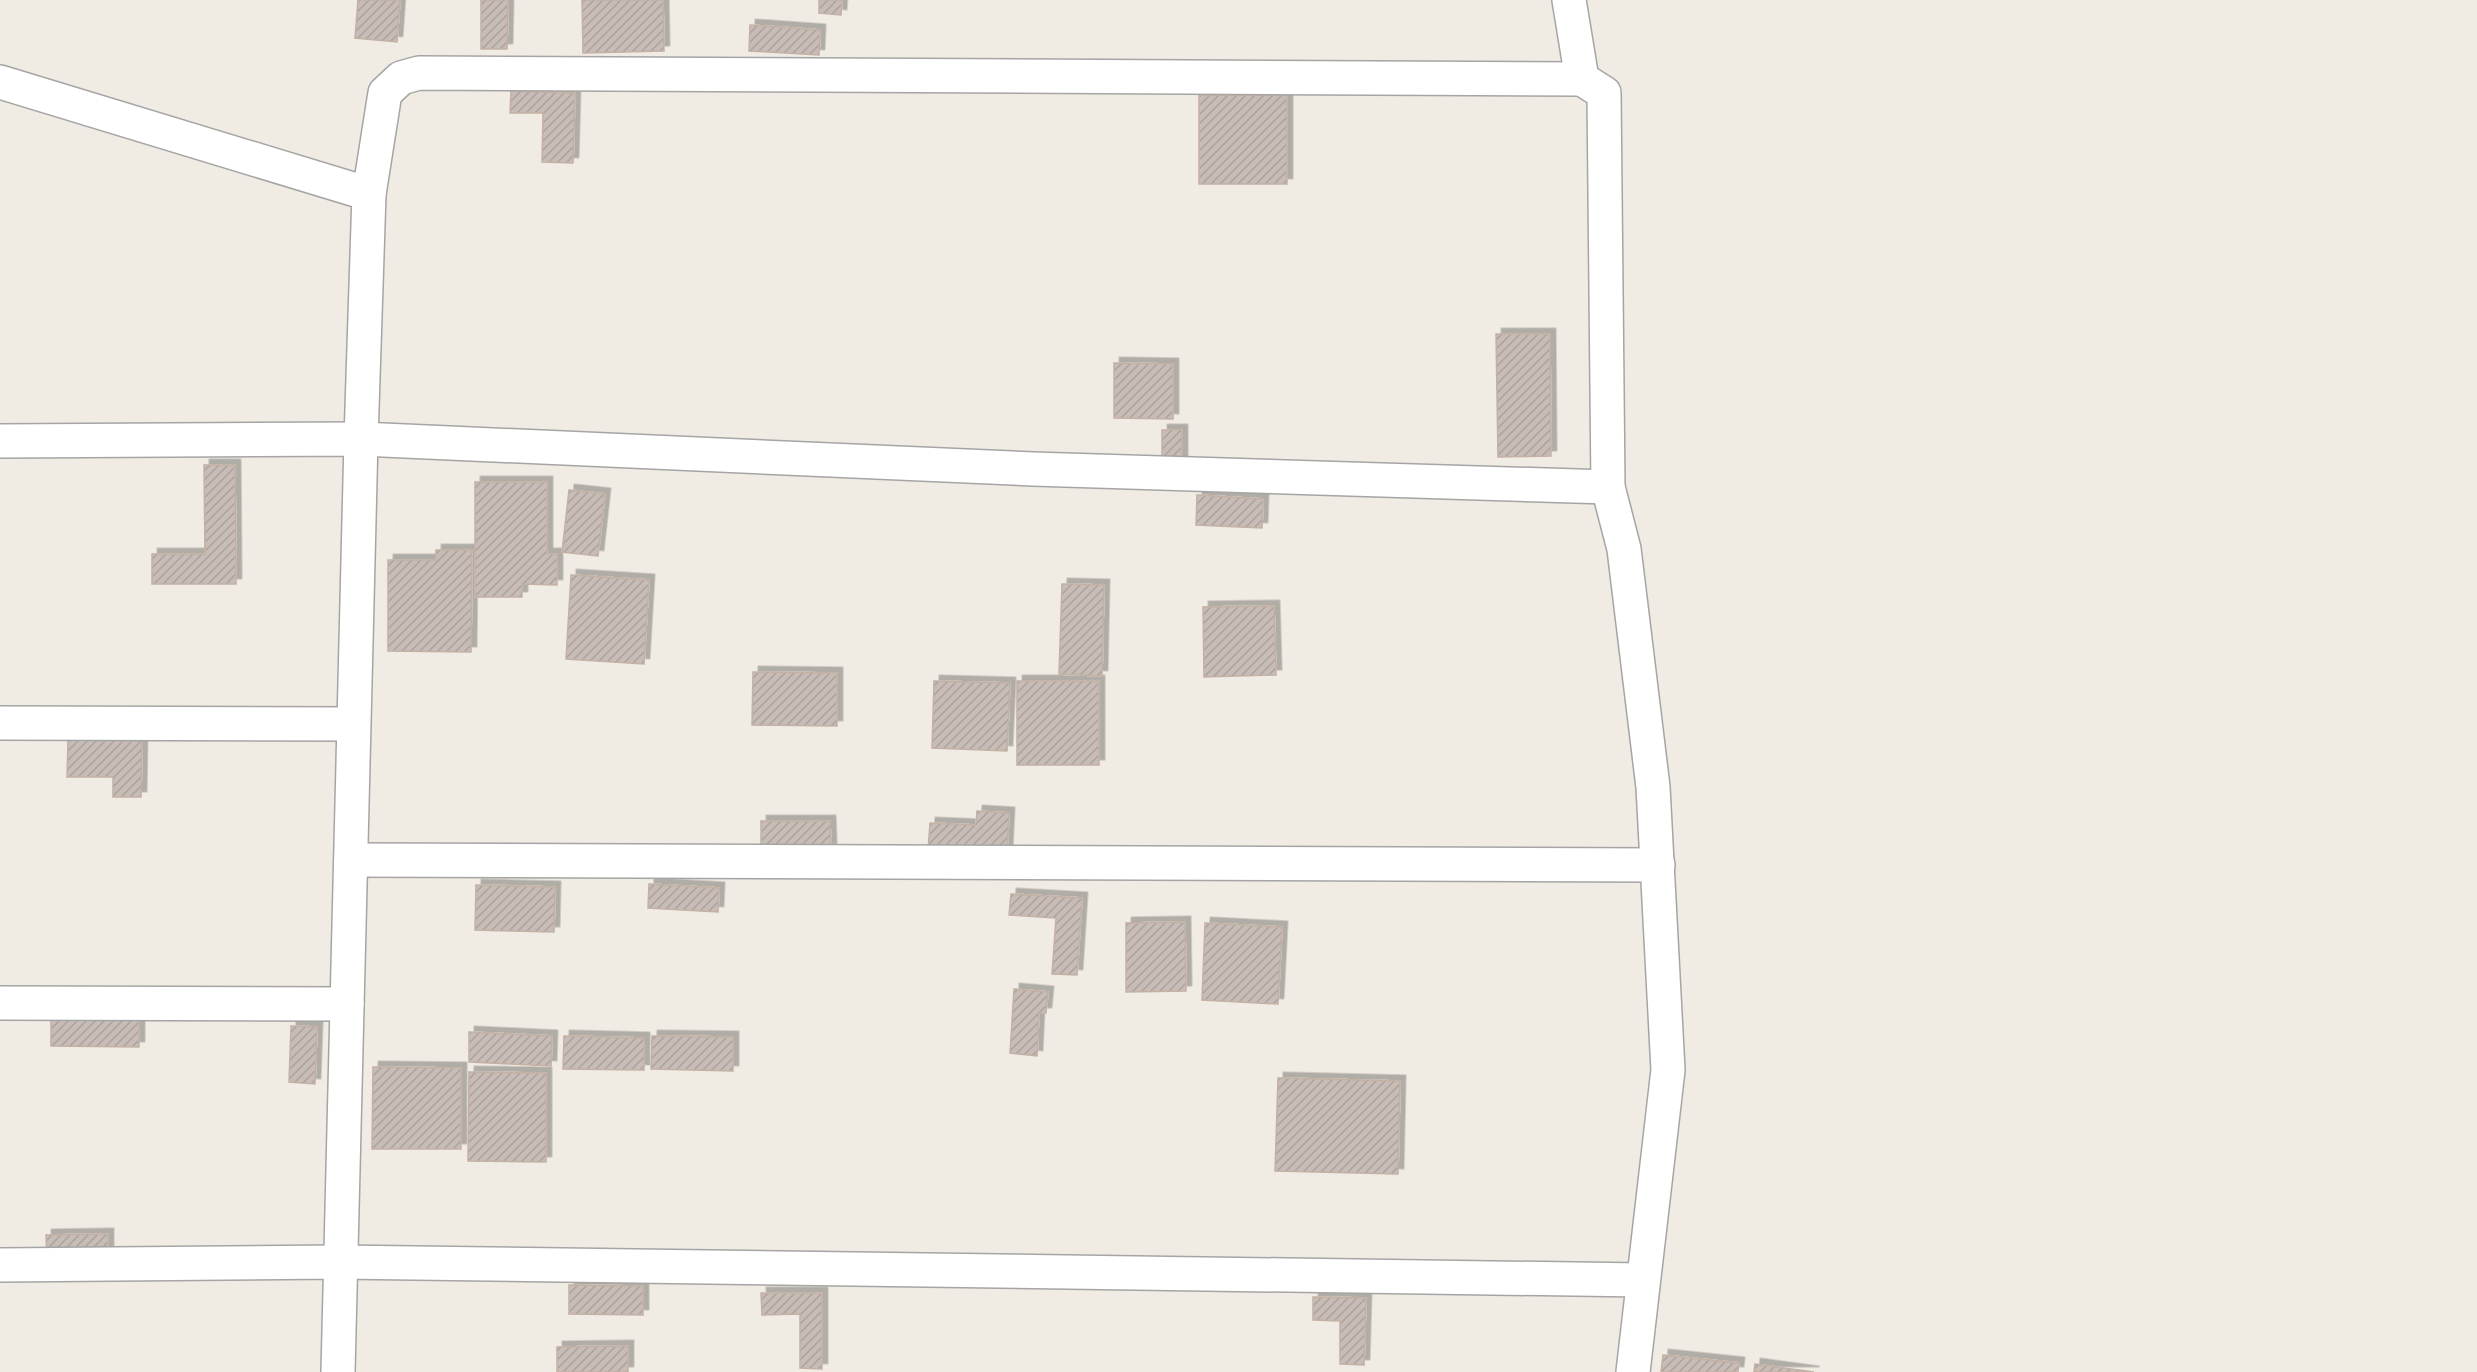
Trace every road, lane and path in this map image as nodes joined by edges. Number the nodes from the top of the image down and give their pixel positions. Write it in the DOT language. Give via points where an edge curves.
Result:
graph roads {
  1 [pos="1569,0"];
  2 [pos="1582,79"];
  3 [pos="0,82"];
  4 [pos="369,194"];
  5 [pos="360,439"];
  6 [pos="0,441"];
  7 [pos="1608,487"];
  8 [pos="0,723"];
  9 [pos="353,724"];
  10 [pos="351,860"];
  11 [pos="1658,865"];
  12 [pos="0,1003"];
  13 [pos="347,1004"];
  14 [pos="339,1262"];
  15 [pos="0,1265"];
  16 [pos="1643,1280"];
  17 [pos="338,1372"];
  18 [pos="1633,1372"];
  1 -- 2 [label="street"];
  2 -- 4 [label="street" via="419,74 402,78 385,93"];
  2 -- 7 [label="street" via="1604,93"];
  3 -- 4 [label="street"];
  4 -- 5 [label="street"];
  5 -- 6 [label="street"];
  5 -- 7 [label="street" via="1033,469"];
  5 -- 9 [label="street"];
  7 -- 11 [label="street" via="1624,549 1653,787"];
  8 -- 9 [label="street"];
  9 -- 10 [label="street"];
  10 -- 11 [label="street"];
  10 -- 13 [label="street"];
  11 -- 16 [label="street" via="1668,1070"];
  12 -- 13 [label="street"];
  13 -- 14 [label="street"];
  14 -- 15 [label="street"];
  14 -- 16 [label="street"];
  14 -- 17 [label="street"];
  16 -- 18 [label="street"];
}
